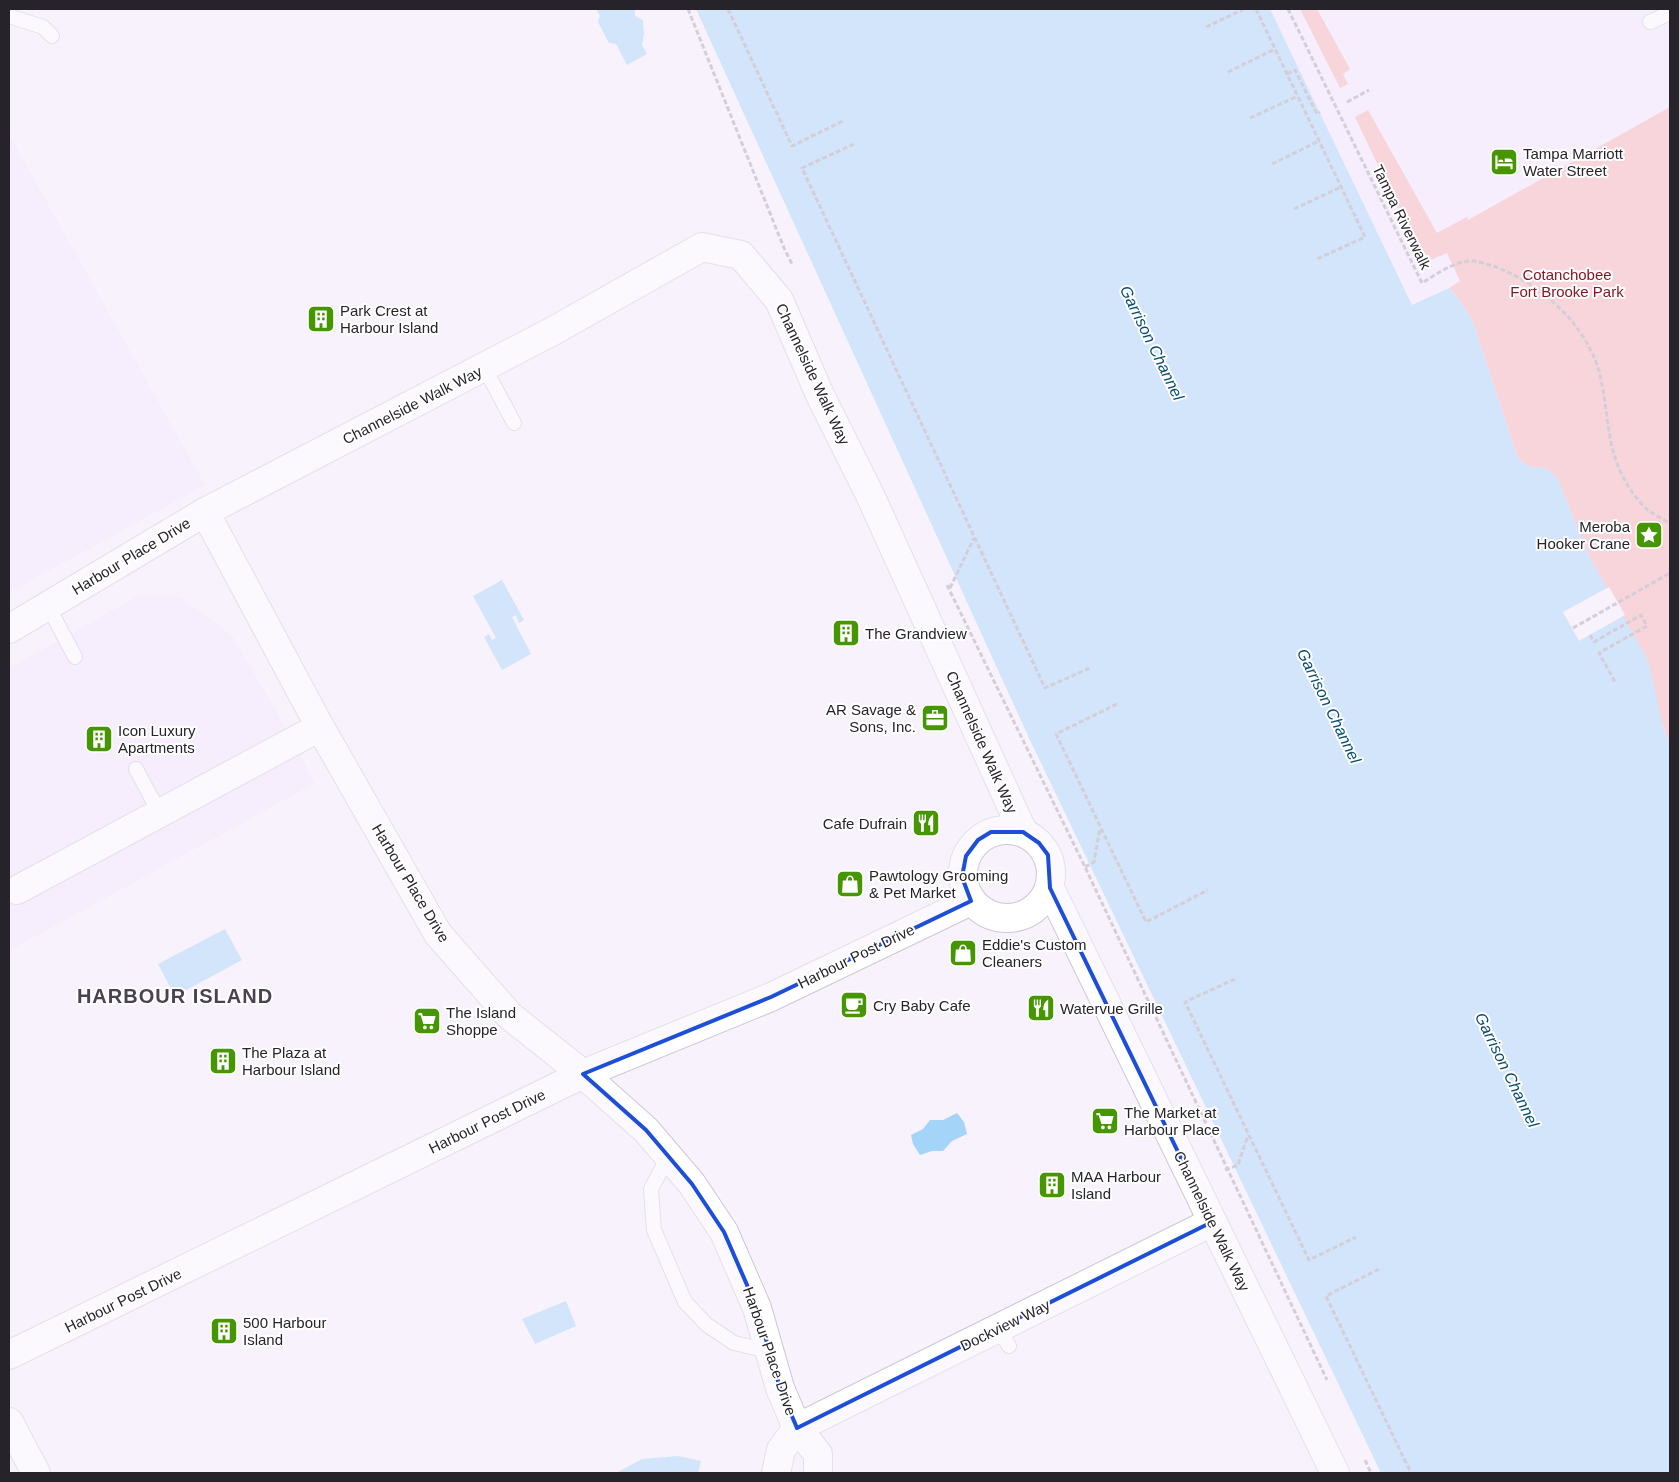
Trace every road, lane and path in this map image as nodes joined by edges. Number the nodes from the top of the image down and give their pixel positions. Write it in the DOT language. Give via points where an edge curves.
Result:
graph roads {
  1 [pos="688,9"];
  2 [pos="728,9"];
  3 [pos="1244,9"];
  4 [pos="1256,9"];
  5 [pos="1288,9"];
  6 [pos="1670,14"];
  7 [pos="9,16"];
  8 [pos="1650,22"];
  9 [pos="1206,26"];
  10 [pos="52,36"];
  11 [pos="1275,49"];
  12 [pos="1228,72"];
  13 [pos="1287,74"];
  14 [pos="1369,90"];
  15 [pos="1298,96"];
  16 [pos="1347,102"];
  17 [pos="1320,112"];
  18 [pos="1250,118"];
  19 [pos="843,121"];
  20 [pos="1319,141"];
  21 [pos="854,144"];
  22 [pos="1272,164"];
  23 [pos="1341,187"];
  24 [pos="1294,210"];
  25 [pos="1315,260"];
  26 [pos="797,275"];
  27 [pos="484,367"];
  28 [pos="514,423"];
  29 [pos="204,512"];
  30 [pos="1670,524"];
  31 [pos="975,537"];
  32 [pos="1670,573"];
  33 [pos="945,580"];
  34 [pos="949,589"];
  35 [pos="48,606"];
  36 [pos="1572,628"];
  37 [pos="9,629"];
  38 [pos="1590,635"];
  39 [pos="75,657"];
  40 [pos="1090,668"];
  41 [pos="1615,682"];
  42 [pos="1117,704"];
  43 [pos="320,727"];
  44 [pos="136,769"];
  45 [pos="159,812"];
  46 [pos="1101,827"];
  47 [pos="1023,832"];
  48 [pos="1085,867"];
  49 [pos="1050,888"];
  50 [pos="17,890"];
  51 [pos="1208,890"];
  52 [pos="971,901"];
  53 [pos="1235,979"];
  54 [pos="583,1074"];
  55 [pos="1248,1134"];
  56 [pos="668,1157"];
  57 [pos="1227,1170"];
  58 [pos="1212,1222"];
  59 [pos="1356,1237"];
  60 [pos="1379,1269"];
  61 [pos="769,1351"];
  62 [pos="9,1355"];
  63 [pos="1329,1384"];
  64 [pos="9,1422"];
  65 [pos="798,1428"];
  66 [pos="1363,1455"];
  67 [pos="36,1473"];
  68 [pos="776,1473"];
  69 [pos="818,1473"];
  70 [pos="1335,1473"];
  71 [pos="1371,1473"];
  72 [pos="1411,1473"];
  1 -- 26 [label="path"];
  2 -- 19 [label="path" via="792,146"];
  3 -- 9 [label="path"];
  4 -- 11 [label="path"];
  5 -- 30 [label="path, Tampa Riverwalk" via="1422,283 1453,266 1473,261 1518,277 1560,308 1582,335 1597,366 1613,449 1626,481 1648,510"];
  6 -- 8 [label="lane"];
  7 -- 10 [label="lane" via="43,27"];
  11 -- 12 [label="path"];
  11 -- 13 [label="path"];
  13 -- 15 [label="path"];
  13 -- 17 [label="path" via="1295,70 1317,114"];
  14 -- 16 [label="path"];
  15 -- 18 [label="path"];
  15 -- 20 [label="path"];
  20 -- 22 [label="path"];
  20 -- 23 [label="path"];
  21 -- 31 [label="path" via="802,168"];
  23 -- 24 [label="path"];
  23 -- 25 [label="path" via="1365,237"];
  27 -- 28 [label="lane"];
  27 -- 29 [label="street, Channelside Walk Way"];
  27 -- 47 [label="street, Channelside Walk Way" via="702,247 741,256 779,300"];
  29 -- 35 [label="street, Harbour Place Drive"];
  29 -- 43 [label="street, Harbour Place Drive"];
  31 -- 34 [label="path"];
  31 -- 40 [label="path" via="1046,688"];
  32 -- 36 [label="path"];
  33 -- 34 [label="path"];
  34 -- 48 [label="path"];
  35 -- 37 [label="street, Harbour Place Drive"];
  35 -- 39 [label="lane"];
  38 -- 41 [label="path" via="1594,642 1641,615 1647,626 1599,654"];
  42 -- 46 [label="path" via="1056,734"];
  43 -- 45 [label="street"];
  43 -- 54 [label="street, Harbour Place Drive" via="438,934 510,1016"];
  44 -- 45 [label="lane"];
  45 -- 50 [label="street"];
  46 -- 48 [label="path" via="1094,862"];
  46 -- 51 [label="path" via="1146,922"];
  47 -- 49 [label="street" via="1039,843 1048,855 1052,872"];
  47 -- 52 [label="street" via="1006,829 991,832 978,840 966,856 962,877"];
  48 -- 57 [label="path"];
  49 -- 52 [label="street" via="1040,905 1024,916 1004,920 986,914"];
  49 -- 58 [label="street, Channelside Walk Way"];
  52 -- 54 [label="street, Harbour Post Drive" via="771,996"];
  53 -- 55 [label="path" via="1185,1002"];
  54 -- 56 [label="street, Harbour Place Drive" via="646,1130"];
  54 -- 62 [label="street, Harbour Post Drive"];
  55 -- 57 [label="path" via="1238,1165"];
  55 -- 59 [label="path" via="1309,1260"];
  56 -- 61 [label="street, Harbour Place Drive" via="692,1184 724,1232 757,1308"];
  56 -- 61 [label="lane" via="651,1189 654,1230 686,1302 707,1325 734,1343"];
  57 -- 63 [label="path"];
  58 -- 65 [label="street, Dockview Way" via="1003,1337"];
  58 -- 70 [label="street, Channelside Walk Way"];
  60 -- 72 [label="path" via="1326,1296"];
  61 -- 65 [label="street, Harbour Place Drive" via="780,1388"];
  64 -- 67 [label="street"];
  65 -- 68 [label="street, Harbour Place Drive" via="782,1450"];
  65 -- 69 [label="street, Harbour Place Drive" via="818,1454"];
  66 -- 71 [label="path"];
}
